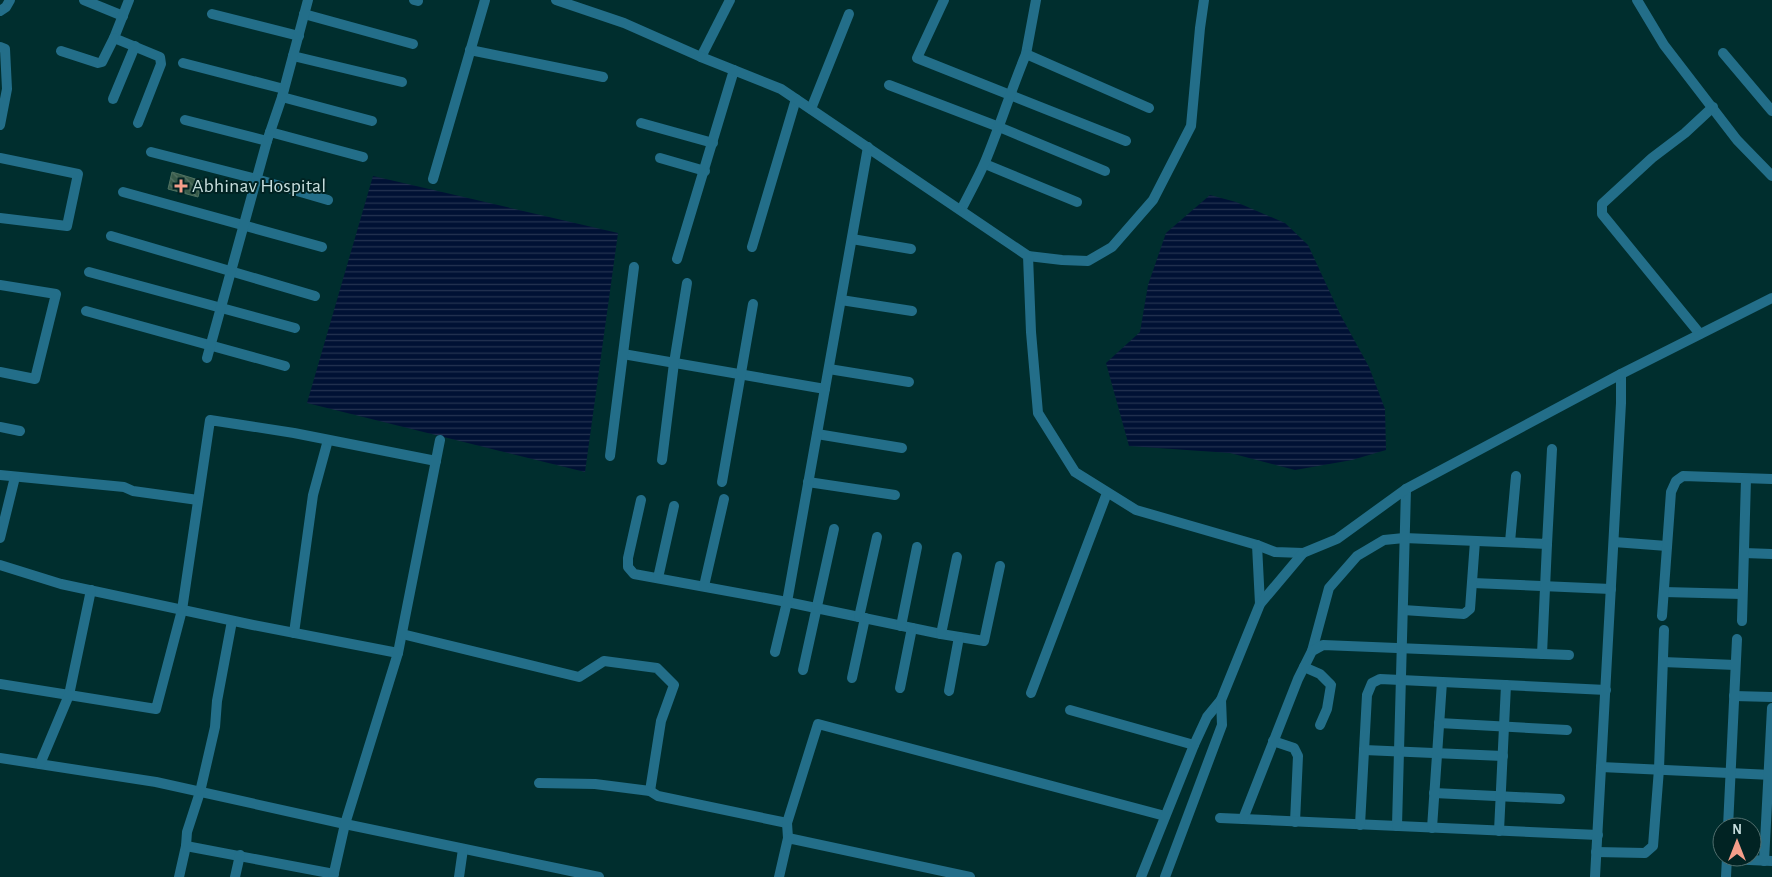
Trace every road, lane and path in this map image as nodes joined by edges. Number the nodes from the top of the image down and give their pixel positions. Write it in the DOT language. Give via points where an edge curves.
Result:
graph roads {
  1 [pos="10,0"];
  2 [pos="84,0"];
  3 [pos="129,0"];
  4 [pos="308,0"];
  5 [pos="485,0"];
  6 [pos="556,0"];
  7 [pos="730,0"];
  8 [pos="944,0"];
  9 [pos="1036,0"];
  10 [pos="1204,0"];
  11 [pos="1637,0"];
  12 [pos="0,11"];
  13 [pos="212,14"];
  14 [pos="304,14"];
  15 [pos="849,14"];
  16 [pos="123,16"];
  17 [pos="299,36"];
  18 [pos="114,38"];
  19 [pos="413,44"];
  20 [pos="135,46"];
  21 [pos="0,47"];
  22 [pos="470,50"];
  23 [pos="61,51"];
  24 [pos="1723,52"];
  25 [pos="1026,54"];
  26 [pos="293,56"];
  27 [pos="701,57"];
  28 [pos="183,63"];
  29 [pos="734,70"];
  30 [pos="603,77"];
  31 [pos="402,82"];
  32 [pos="889,85"];
  33 [pos="283,93"];
  34 [pos="1009,95"];
  35 [pos="113,99"];
  36 [pos="796,99"];
  37 [pos="1713,107"];
  38 [pos="1149,108"];
  39 [pos="811,109"];
  40 [pos="1772,111"];
  41 [pos="185,120"];
  42 [pos="372,121"];
  43 [pos="138,122"];
  44 [pos="641,124"];
  45 [pos="0,125"];
  46 [pos="999,127"];
  47 [pos="269,136"];
  48 [pos="1126,141"];
  49 [pos="713,143"];
  50 [pos="868,148"];
  51 [pos="151,152"];
  52 [pos="0,158"];
  53 [pos="363,158"];
  54 [pos="660,158"];
  55 [pos="984,164"];
  56 [pos="705,171"];
  57 [pos="1105,171"];
  58 [pos="1772,176"];
  59 [pos="433,178"];
  60 [pos="256,179"];
  61 [pos="123,192"];
  62 [pos="328,200"];
  63 [pos="1077,202"];
  64 [pos="961,210"];
  65 [pos="0,218"];
  66 [pos="244,224"];
  67 [pos="111,236"];
  68 [pos="852,239"];
  69 [pos="322,247"];
  70 [pos="752,247"];
  71 [pos="911,249"];
  72 [pos="1028,256"];
  73 [pos="677,259"];
  74 [pos="634,267"];
  75 [pos="232,271"];
  76 [pos="89,272"];
  77 [pos="687,283"];
  78 [pos="0,285"];
  79 [pos="316,296"];
  80 [pos="1772,298"];
  81 [pos="841,300"];
  82 [pos="753,304"];
  83 [pos="222,308"];
  84 [pos="86,310"];
  85 [pos="912,311"];
  86 [pos="295,328"];
  87 [pos="1700,334"];
  88 [pos="211,345"];
  89 [pos="623,354"];
  90 [pos="206,358"];
  91 [pos="674,363"];
  92 [pos="285,366"];
  93 [pos="828,369"];
  94 [pos="0,372"];
  95 [pos="741,374"];
  96 [pos="1621,374"];
  97 [pos="909,382"];
  98 [pos="825,389"];
  99 [pos="0,427"];
  100 [pos="20,431"];
  101 [pos="817,434"];
  102 [pos="328,440"];
  103 [pos="440,440"];
  104 [pos="902,448"];
  105 [pos="1552,449"];
  106 [pos="610,456"];
  107 [pos="662,460"];
  108 [pos="436,462"];
  109 [pos="0,475"];
  110 [pos="1516,476"];
  111 [pos="15,477"];
  112 [pos="1746,479"];
  113 [pos="1772,479"];
  114 [pos="722,482"];
  115 [pos="808,482"];
  116 [pos="1406,489"];
  117 [pos="1107,492"];
  118 [pos="895,495"];
  119 [pos="724,499"];
  120 [pos="198,500"];
  121 [pos="641,500"];
  122 [pos="674,506"];
  123 [pos="834,529"];
  124 [pos="877,537"];
  125 [pos="0,538"];
  126 [pos="1404,538"];
  127 [pos="1475,541"];
  128 [pos="1510,542"];
  129 [pos="1614,542"];
  130 [pos="1547,544"];
  131 [pos="1257,545"];
  132 [pos="916,546"];
  133 [pos="1667,546"];
  134 [pos="1303,553"];
  135 [pos="1744,553"];
  136 [pos="1772,554"];
  137 [pos="957,557"];
  138 [pos="0,565"];
  139 [pos="1000,566"];
  140 [pos="658,578"];
  141 [pos="1473,583"];
  142 [pos="704,586"];
  143 [pos="1545,586"];
  144 [pos="1611,589"];
  145 [pos="91,590"];
  146 [pos="1664,592"];
  147 [pos="1742,594"];
  148 [pos="787,602"];
  149 [pos="1260,604"];
  150 [pos="817,608"];
  151 [pos="182,610"];
  152 [pos="1403,610"];
  153 [pos="1662,616"];
  154 [pos="862,618"];
  155 [pos="232,621"];
  156 [pos="1742,621"];
  157 [pos="901,626"];
  158 [pos="912,628"];
  159 [pos="1664,630"];
  160 [pos="294,633"];
  161 [pos="402,634"];
  162 [pos="941,634"];
  163 [pos="958,637"];
  164 [pos="1737,640"];
  165 [pos="1402,648"];
  166 [pos="1312,651"];
  167 [pos="775,652"];
  168 [pos="398,653"];
  169 [pos="1542,654"];
  170 [pos="1569,655"];
  171 [pos="1663,662"];
  172 [pos="1736,665"];
  173 [pos="1304,667"];
  174 [pos="802,670"];
  175 [pos="852,678"];
  176 [pos="1401,680"];
  177 [pos="1442,682"];
  178 [pos="0,684"];
  179 [pos="1506,685"];
  180 [pos="900,688"];
  181 [pos="1606,690"];
  182 [pos="949,691"];
  183 [pos="1031,693"];
  184 [pos="69,695"];
  185 [pos="1734,696"];
  186 [pos="1772,698"];
  187 [pos="1221,700"];
  188 [pos="1772,708"];
  189 [pos="1070,710"];
  190 [pos="1439,723"];
  191 [pos="1320,725"];
  192 [pos="1504,727"];
  193 [pos="1567,730"];
  194 [pos="1273,742"];
  195 [pos="1194,745"];
  196 [pos="1364,750"];
  197 [pos="1399,752"];
  198 [pos="1437,753"];
  199 [pos="1503,756"];
  200 [pos="0,758"];
  201 [pos="40,764"];
  202 [pos="1601,767"];
  203 [pos="1659,769"];
  204 [pos="1730,773"];
  205 [pos="1771,775"];
  206 [pos="539,782"];
  207 [pos="650,791"];
  208 [pos="200,792"];
  209 [pos="1434,793"];
  210 [pos="1501,796"];
  211 [pos="1560,799"];
  212 [pos="1165,816"];
  213 [pos="1728,817"];
  214 [pos="1220,818"];
  215 [pos="1242,820"];
  216 [pos="1295,822"];
  217 [pos="787,823"];
  218 [pos="345,824"];
  219 [pos="1360,825"];
  220 [pos="1397,826"];
  221 [pos="1432,828"];
  222 [pos="1499,831"];
  223 [pos="1598,835"];
  224 [pos="788,838"];
  225 [pos="186,846"];
  226 [pos="463,849"];
  227 [pos="1596,852"];
  228 [pos="240,855"];
  229 [pos="1768,861"];
  230 [pos="333,876"];
  231 [pos="179,877"];
  232 [pos="235,877"];
  233 [pos="460,877"];
  234 [pos="599,877"];
  235 [pos="780,877"];
  236 [pos="970,877"];
  237 [pos="1141,877"];
  238 [pos="1164,877"];
  239 [pos="1595,877"];
  1 -- 12 [label="street"];
  2 -- 16 [label="street"];
  3 -- 16 [label="street"];
  4 -- 14 [label="street"];
  5 -- 22 [label="street"];
  6 -- 27 [label="street" via="624,23"];
  7 -- 27 [label="street"];
  8 -- 34 [label="street" via="917,58"];
  9 -- 25 [label="street"];
  10 -- 72 [label="street" via="1191,126 1153,200 1112,247 1088,261"];
  11 -- 37 [label="street" via="1664,45"];
  13 -- 17 [label="street"];
  14 -- 17 [label="street"];
  14 -- 19 [label="street"];
  15 -- 39 [label="street"];
  16 -- 18 [label="street"];
  17 -- 26 [label="street"];
  18 -- 20 [label="street"];
  18 -- 23 [label="street" via="102,62 98,63"];
  20 -- 35 [label="street"];
  20 -- 43 [label="street" via="160,57 161,64"];
  21 -- 45 [label="street" via="5,49 7,89"];
  22 -- 30 [label="street"];
  22 -- 59 [label="street"];
  24 -- 40 [label="street"];
  25 -- 34 [label="street"];
  25 -- 38 [label="street"];
  26 -- 31 [label="street"];
  26 -- 33 [label="street"];
  27 -- 29 [label="street"];
  28 -- 33 [label="street"];
  29 -- 36 [label="street" via="781,89"];
  29 -- 49 [label="street"];
  32 -- 46 [label="street"];
  33 -- 42 [label="street"];
  33 -- 47 [label="street"];
  34 -- 46 [label="street"];
  34 -- 48 [label="street"];
  36 -- 39 [label="street"];
  36 -- 70 [label="street"];
  37 -- 58 [label="street" via="1737,140"];
  37 -- 87 [label="street" via="1602,204 1602,214"];
  39 -- 50 [label="street"];
  41 -- 47 [label="street"];
  44 -- 49 [label="street"];
  46 -- 55 [label="street"];
  46 -- 57 [label="street"];
  47 -- 53 [label="street"];
  47 -- 60 [label="street"];
  49 -- 56 [label="street"];
  50 -- 64 [label="street"];
  50 -- 68 [label="street"];
  51 -- 60 [label="street"];
  52 -- 65 [label="street" via="78,174 67,226"];
  54 -- 56 [label="street"];
  55 -- 63 [label="street"];
  55 -- 64 [label="street"];
  56 -- 73 [label="street"];
  60 -- 62 [label="street"];
  60 -- 66 [label="street"];
  61 -- 66 [label="street"];
  64 -- 72 [label="street"];
  66 -- 69 [label="street"];
  66 -- 75 [label="street"];
  67 -- 75 [label="street"];
  68 -- 71 [label="street"];
  68 -- 81 [label="street"];
  72 -- 117 [label="street" via="1038,412 1076,472"];
  74 -- 89 [label="street"];
  75 -- 79 [label="street"];
  75 -- 83 [label="street"];
  76 -- 83 [label="street"];
  77 -- 91 [label="street"];
  78 -- 94 [label="street" via="56,294 35,378"];
  80 -- 87 [label="street"];
  81 -- 85 [label="street"];
  81 -- 93 [label="street"];
  82 -- 95 [label="street"];
  83 -- 86 [label="street"];
  83 -- 88 [label="street"];
  84 -- 88 [label="street"];
  87 -- 96 [label="street"];
  88 -- 90 [label="street"];
  88 -- 92 [label="street"];
  89 -- 91 [label="street"];
  89 -- 106 [label="street"];
  91 -- 95 [label="street"];
  91 -- 107 [label="street"];
  93 -- 97 [label="street"];
  93 -- 98 [label="street"];
  95 -- 98 [label="street"];
  95 -- 114 [label="street"];
  96 -- 116 [label="street"];
  96 -- 129 [label="street"];
  98 -- 101 [label="street"];
  99 -- 100 [label="street"];
  101 -- 104 [label="street"];
  101 -- 115 [label="street"];
  102 -- 108 [label="street"];
  102 -- 120 [label="street" via="210,420"];
  102 -- 160 [label="street" via="313,495"];
  103 -- 108 [label="street"];
  105 -- 130 [label="street"];
  108 -- 161 [label="street"];
  109 -- 111 [label="street"];
  110 -- 128 [label="street"];
  111 -- 120 [label="street" via="124,487"];
  111 -- 125 [label="street"];
  112 -- 113 [label="street"];
  112 -- 133 [label="street" via="1683,476 1676,480 1671,492"];
  112 -- 135 [label="street"];
  115 -- 118 [label="street"];
  115 -- 148 [label="street"];
  116 -- 126 [label="street"];
  116 -- 134 [label="street" via="1337,539"];
  117 -- 131 [label="street" via="1136,510"];
  117 -- 183 [label="street"];
  119 -- 142 [label="street"];
  120 -- 151 [label="street"];
  121 -- 140 [label="street" via="628,567 634,574"];
  122 -- 140 [label="street"];
  123 -- 150 [label="street"];
  124 -- 154 [label="street"];
  126 -- 127 [label="street"];
  126 -- 152 [label="street"];
  126 -- 166 [label="street" via="1384,540 1357,556 1329,588"];
  127 -- 128 [label="street"];
  127 -- 141 [label="street"];
  128 -- 130 [label="street"];
  129 -- 133 [label="street"];
  129 -- 144 [label="street"];
  130 -- 143 [label="street"];
  131 -- 134 [label="street" via="1275,552"];
  131 -- 149 [label="street"];
  132 -- 157 [label="street"];
  133 -- 146 [label="street"];
  134 -- 149 [label="street"];
  135 -- 136 [label="street"];
  135 -- 147 [label="street"];
  137 -- 162 [label="street"];
  138 -- 145 [label="street"];
  139 -- 163 [label="street" via="984,641"];
  140 -- 142 [label="street"];
  141 -- 143 [label="street"];
  141 -- 152 [label="street" via="1470,609 1464,614"];
  142 -- 148 [label="street"];
  143 -- 144 [label="street"];
  143 -- 169 [label="street"];
  144 -- 181 [label="street"];
  145 -- 151 [label="street"];
  145 -- 184 [label="street"];
  146 -- 147 [label="street"];
  146 -- 153 [label="street"];
  147 -- 156 [label="street"];
  148 -- 150 [label="street"];
  148 -- 167 [label="street"];
  149 -- 187 [label="street"];
  150 -- 154 [label="street"];
  150 -- 174 [label="street"];
  151 -- 155 [label="street"];
  151 -- 184 [label="street" via="156,709"];
  152 -- 165 [label="street"];
  154 -- 157 [label="street"];
  154 -- 175 [label="street"];
  155 -- 160 [label="street"];
  155 -- 208 [label="street" via="215,726"];
  157 -- 158 [label="street"];
  158 -- 162 [label="street"];
  158 -- 180 [label="street"];
  159 -- 171 [label="street"];
  160 -- 168 [label="street"];
  161 -- 168 [label="street"];
  161 -- 207 [label="street" via="579,677 604,660 657,668 674,685 662,721"];
  162 -- 163 [label="street"];
  163 -- 182 [label="street"];
  164 -- 172 [label="street"];
  165 -- 166 [label="street" via="1323,645"];
  165 -- 169 [label="street"];
  165 -- 176 [label="street"];
  166 -- 173 [label="street"];
  168 -- 218 [label="street"];
  169 -- 170 [label="street"];
  171 -- 172 [label="street"];
  171 -- 203 [label="street"];
  172 -- 185 [label="street"];
  173 -- 191 [label="street" via="1320,674 1331,685 1327,709"];
  173 -- 194 [label="street"];
  176 -- 177 [label="street"];
  176 -- 196 [label="street" via="1380,679 1372,683 1367,695"];
  176 -- 197 [label="street"];
  177 -- 179 [label="street"];
  177 -- 190 [label="street"];
  178 -- 184 [label="street"];
  179 -- 181 [label="street"];
  179 -- 192 [label="street"];
  181 -- 202 [label="street"];
  184 -- 201 [label="street"];
  185 -- 186 [label="street"];
  185 -- 204 [label="street"];
  187 -- 195 [label="street" via="1207,716"];
  187 -- 238 [label="street" via="1222,725"];
  188 -- 205 [label="street"];
  189 -- 195 [label="street"];
  190 -- 192 [label="street"];
  190 -- 198 [label="street"];
  192 -- 193 [label="street"];
  192 -- 199 [label="street"];
  194 -- 215 [label="street"];
  194 -- 216 [label="street" via="1294,748 1298,756"];
  195 -- 212 [label="street"];
  196 -- 197 [label="street"];
  196 -- 219 [label="street"];
  197 -- 198 [label="street"];
  197 -- 220 [label="street"];
  198 -- 199 [label="street"];
  198 -- 209 [label="street"];
  199 -- 210 [label="street"];
  200 -- 201 [label="street"];
  201 -- 208 [label="street"];
  202 -- 203 [label="street"];
  202 -- 223 [label="street"];
  203 -- 204 [label="street"];
  203 -- 227 [label="street" via="1653,846 1645,853"];
  204 -- 205 [label="street"];
  204 -- 213 [label="street"];
  205 -- 229 [label="street"];
  206 -- 207 [label="street" via="595,784"];
  207 -- 217 [label="street" via="658,796"];
  208 -- 218 [label="street"];
  208 -- 225 [label="street" via="187,832"];
  209 -- 210 [label="street"];
  209 -- 221 [label="street"];
  210 -- 211 [label="street"];
  210 -- 222 [label="street"];
  212 -- 217 [label="street" via="818,724"];
  212 -- 237 [label="street"];
  214 -- 215 [label="street"];
  215 -- 216 [label="street"];
  216 -- 219 [label="street"];
  217 -- 224 [label="street"];
  218 -- 226 [label="street"];
  218 -- 230 [label="street"];
  219 -- 220 [label="street"];
  220 -- 221 [label="street"];
  221 -- 222 [label="street"];
  222 -- 223 [label="street"];
  223 -- 227 [label="street"];
  224 -- 235 [label="street"];
  224 -- 236 [label="street"];
  225 -- 228 [label="street"];
  225 -- 231 [label="street"];
  226 -- 233 [label="street"];
  226 -- 234 [label="street"];
  227 -- 239 [label="street"];
  228 -- 230 [label="street"];
  228 -- 232 [label="street"];
}
